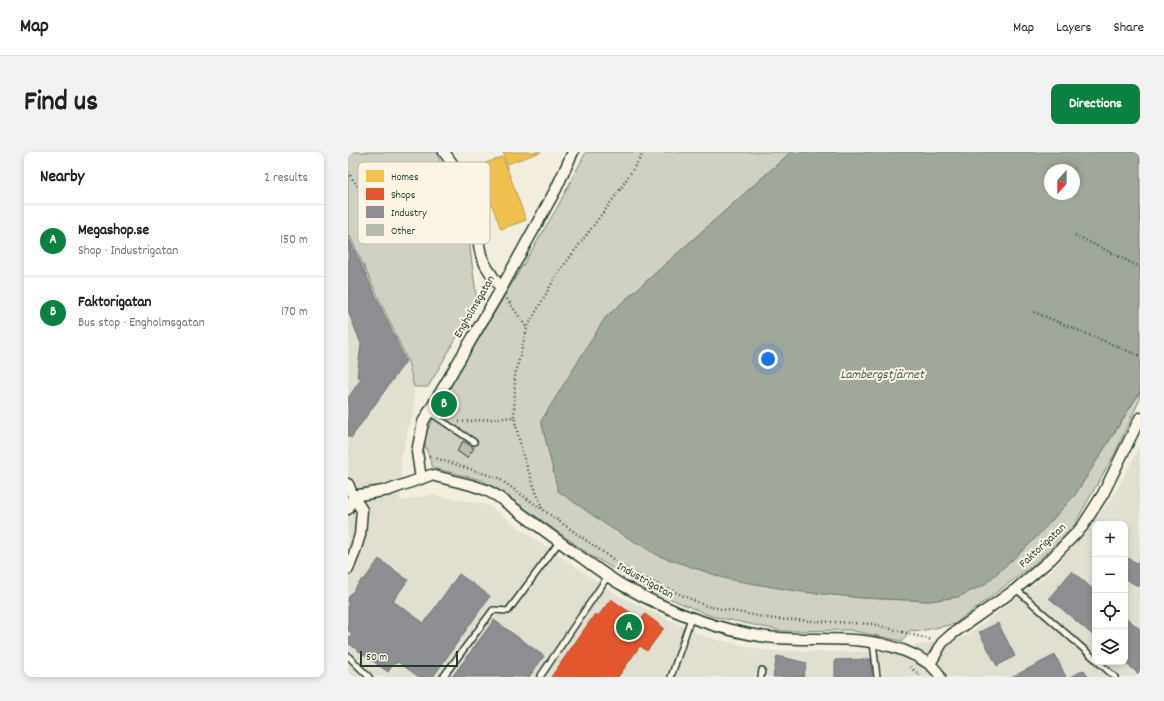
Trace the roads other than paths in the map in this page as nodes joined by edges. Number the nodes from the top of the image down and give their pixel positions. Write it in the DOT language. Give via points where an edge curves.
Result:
graph roads {
  1 [pos="444,152"];
  2 [pos="573,152"];
  3 [pos="451,162"];
  4 [pos="479,244"];
  5 [pos="501,289"];
  6 [pos="430,412"];
  7 [pos="1140,418"];
  8 [pos="474,442"];
  9 [pos="421,479"];
  10 [pos="348,484"];
  11 [pos="353,496"];
  12 [pos="348,509"];
  13 [pos="560,541"];
  14 [pos="348,569"];
  15 [pos="608,576"];
  16 [pos="1016,589"];
  17 [pos="691,618"];
  18 [pos="873,642"];
  19 [pos="348,656"];
  20 [pos="1092,656"];
  21 [pos="930,664"];
  22 [pos="1101,665"];
  23 [pos="762,670"];
  24 [pos="369,677"];
  25 [pos="443,677"];
  26 [pos="540,677"];
  27 [pos="670,677"];
  28 [pos="761,677"];
  29 [pos="877,677"];
  30 [pos="940,677"];
  31 [pos="1115,677"];
  1 -- 3 [label="street"];
  2 -- 5 [label="street, Engholmsgatan" via="556,189"];
  4 -- 5 [label="street" via="486,266"];
  5 -- 6 [label="street, Engholmsgatan"];
  6 -- 8 [label="lane"];
  6 -- 9 [label="street, Engholmsgatan" via="423,422 417,452"];
  7 -- 16 [label="street, Faktorigatan" via="1103,494 1082,527 1051,559"];
  9 -- 11 [label="street, Industrigatan" via="389,490"];
  9 -- 13 [label="street, Industrigatan" via="431,476 486,490"];
  10 -- 11 [label="street"];
  11 -- 12 [label="street"];
  11 -- 14 [label="street" via="362,510 362,523"];
  13 -- 15 [label="street, Industrigatan"];
  13 -- 25 [label="lane" via="508,611 492,610"];
  15 -- 17 [label="street, Industrigatan" via="644,597"];
  15 -- 26 [label="lane"];
  16 -- 20 [label="lane"];
  16 -- 21 [label="street, Faktorigatan" via="952,634 942,643"];
  17 -- 18 [label="street, Industrigatan" via="734,631 767,637 860,639"];
  17 -- 27 [label="lane"];
  18 -- 21 [label="street, Industrigatan" via="893,646"];
  18 -- 29 [label="lane"];
  19 -- 24 [label="lane"];
  21 -- 30 [label="street, Industrigatan"];
  22 -- 31 [label="lane"];
  23 -- 28 [label="lane"];
}
